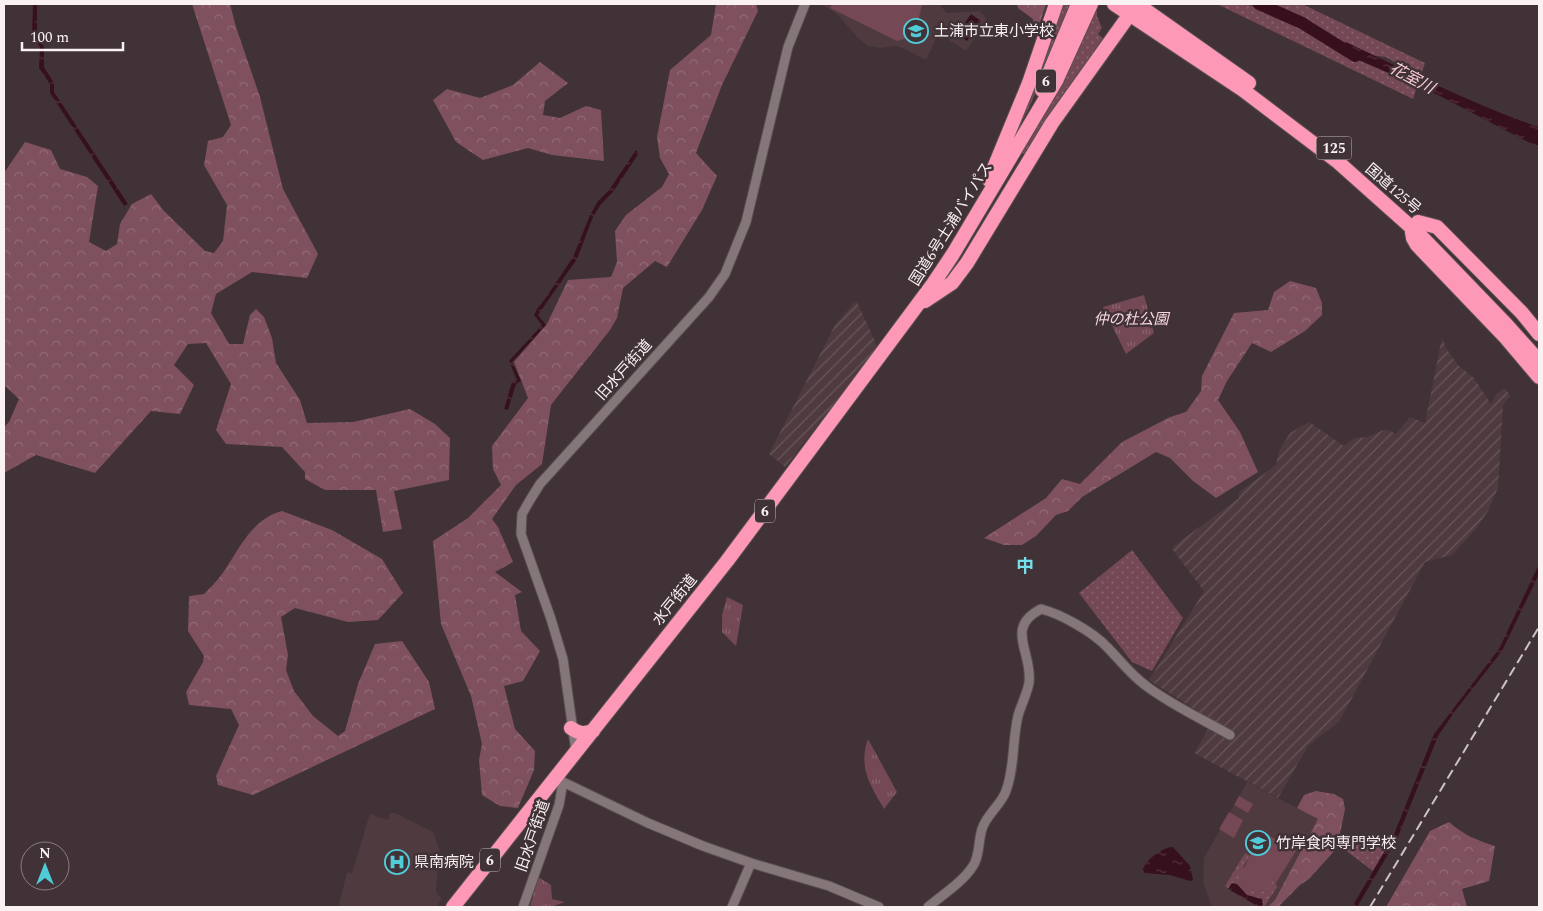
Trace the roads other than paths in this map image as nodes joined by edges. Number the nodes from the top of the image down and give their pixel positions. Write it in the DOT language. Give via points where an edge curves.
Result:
graph roads {
  1 [pos="805,4"];
  2 [pos="1056,4"];
  3 [pos="1078,4"];
  4 [pos="1091,4"];
  5 [pos="1114,4"];
  6 [pos="1136,6"];
  7 [pos="1012,157"];
  8 [pos="974,218"];
  9 [pos="1414,224"];
  10 [pos="916,307"];
  11 [pos="1507,319"];
  12 [pos="1539,334"];
  13 [pos="1539,348"];
  14 [pos="1539,361"];
  15 [pos="1539,377"];
  16 [pos="571,728"];
  17 [pos="593,731"];
  18 [pos="1230,736"];
  19 [pos="576,752"];
  20 [pos="560,780"];
  21 [pos="751,863"];
  22 [pos="453,907"];
  23 [pos="523,907"];
  24 [pos="732,907"];
  25 [pos="879,907"];
  26 [pos="928,907"];
  1 -- 16 [label="street, 旧水戸街道" via="788,47 746,222 725,274 540,484 522,514 521,534 563,659"];
  2 -- 8 [label="highway" via="1029,83"];
  3 -- 7 [label="highway, 国道6号土浦バイパス / 6"];
  4 -- 7 [label="highway, 国道6号土浦バイパス / 6" via="1056,81"];
  5 -- 6 [label="highway, 国道125号"];
  6 -- 9 [label="highway, 国道125号 / 125"];
  6 -- 10 [label="highway" via="1052,123 967,263 952,283"];
  7 -- 8 [label="highway, 国道6号土浦バイパス / 6"];
  8 -- 10 [label="highway, 国道6号土浦バイパス / 6"];
  9 -- 11 [label="highway, 国道125号 / 125"];
  9 -- 12 [label="highway" via="1437,227"];
  9 -- 15 [label="highway" via="1413,238 1417,245"];
  10 -- 17 [label="highway, 水戸街道 / 6" via="727,561"];
  11 -- 13 [label="highway, 国道125号 / 125"];
  11 -- 14 [label="highway, 国道125号 / 125"];
  16 -- 17 [label="highway" via="583,734"];
  16 -- 19 [label="street, 旧水戸街道"];
  17 -- 19 [label="highway, 水戸街道 / 6"];
  18 -- 26 [label="street" via="1146,686 1090,632 1042,609 1032,614 1023,624 1021,635 1030,674 1018,715 1010,782 982,828 972,868"];
  19 -- 20 [label="highway, 水戸街道 / 6"];
  20 -- 21 [label="street" via="658,827"];
  20 -- 22 [label="highway, 水戸街道 / 6"];
  20 -- 23 [label="street, 旧水戸街道" via="559,805"];
  21 -- 24 [label="street"];
  21 -- 25 [label="street" via="829,886"];
}
